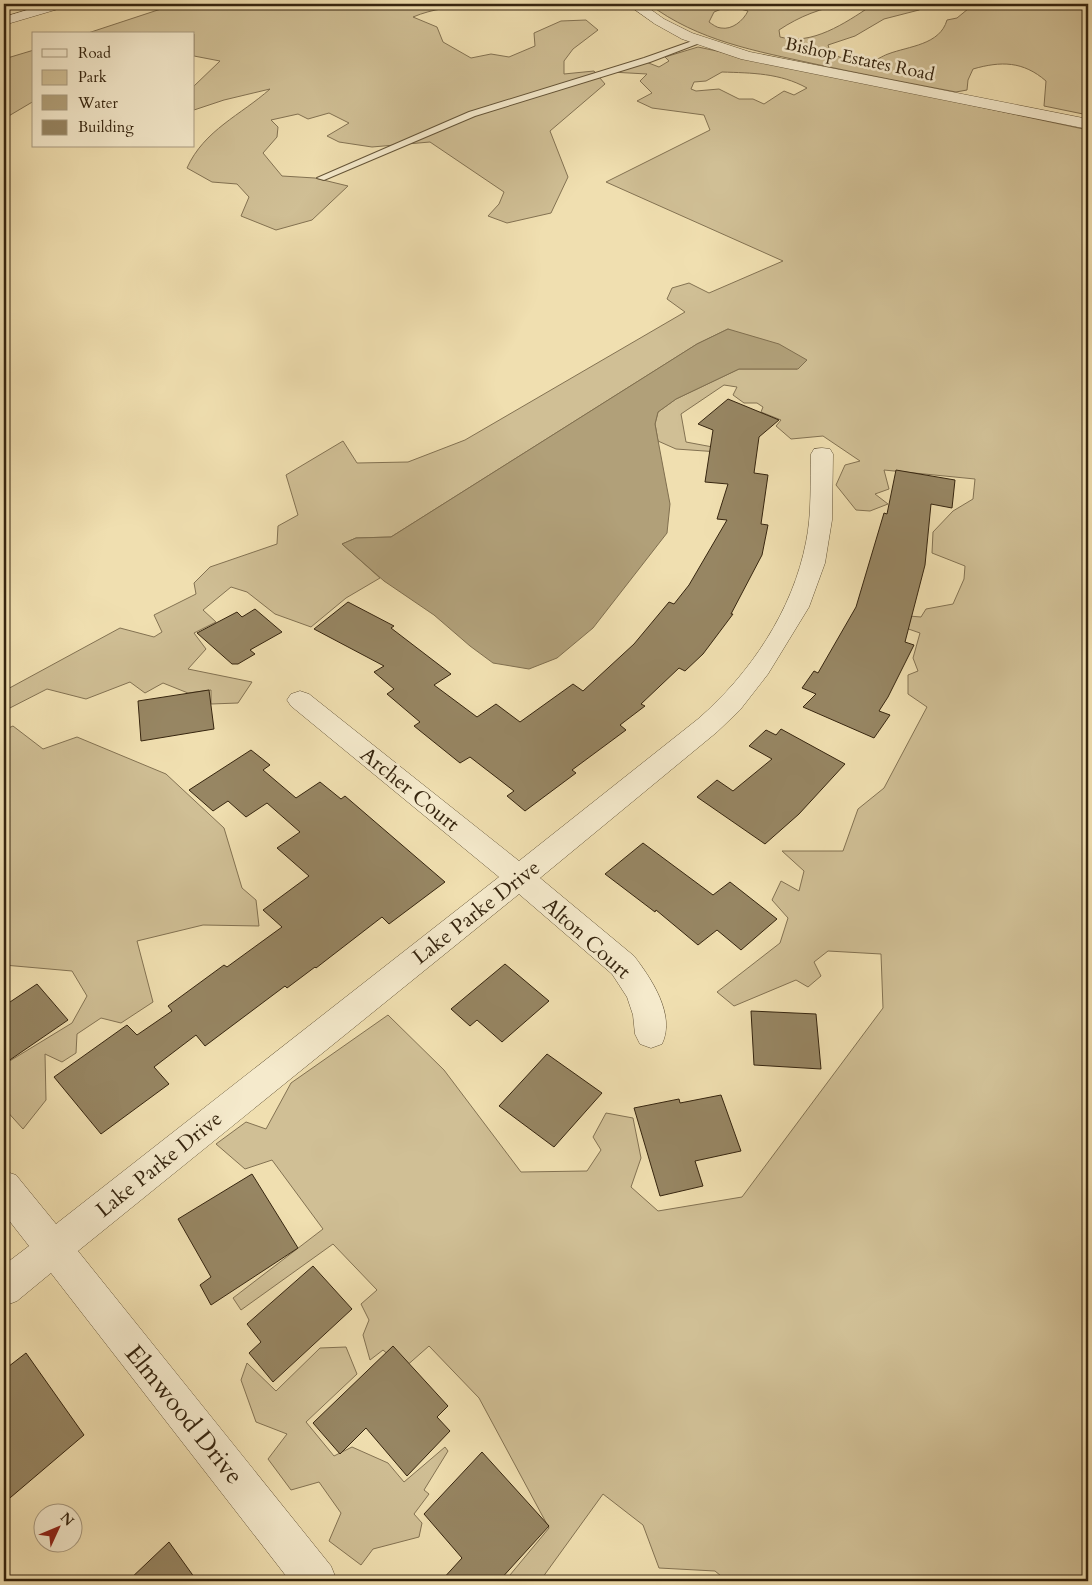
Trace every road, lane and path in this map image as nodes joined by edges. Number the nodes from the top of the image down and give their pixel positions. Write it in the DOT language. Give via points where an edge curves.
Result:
graph roads {
  1 [pos="60,4"];
  2 [pos="634,4"];
  3 [pos="4,21"];
  4 [pos="701,41"];
  5 [pos="1088,124"];
  6 [pos="321,178"];
  7 [pos="822,454"];
  8 [pos="300,700"];
  9 [pos="519,878"];
  10 [pos="651,1034"];
  11 [pos="4,1186"];
  12 [pos="53,1248"];
  13 [pos="4,1288"];
  14 [pos="316,1581"];
  1 -- 3 [label="street"];
  2 -- 4 [label="street, Bishop Estates Road" via="660,22"];
  4 -- 5 [label="street, Bishop Estates Road" via="791,64"];
  4 -- 6 [label="lane" via="472,114"];
  7 -- 9 [label="street, Lake Parke Drive" via="818,542 806,584 766,660 730,704 684,747"];
  8 -- 9 [label="street, Archer Court"];
  9 -- 10 [label="street, Alton Court" via="623,965 635,980 647,1006"];
  9 -- 12 [label="street, Lake Parke Drive"];
  11 -- 12 [label="street, Elmwood Drive"];
  12 -- 13 [label="street, Lake Parke Drive"];
  12 -- 14 [label="street, Elmwood Drive"];
}
